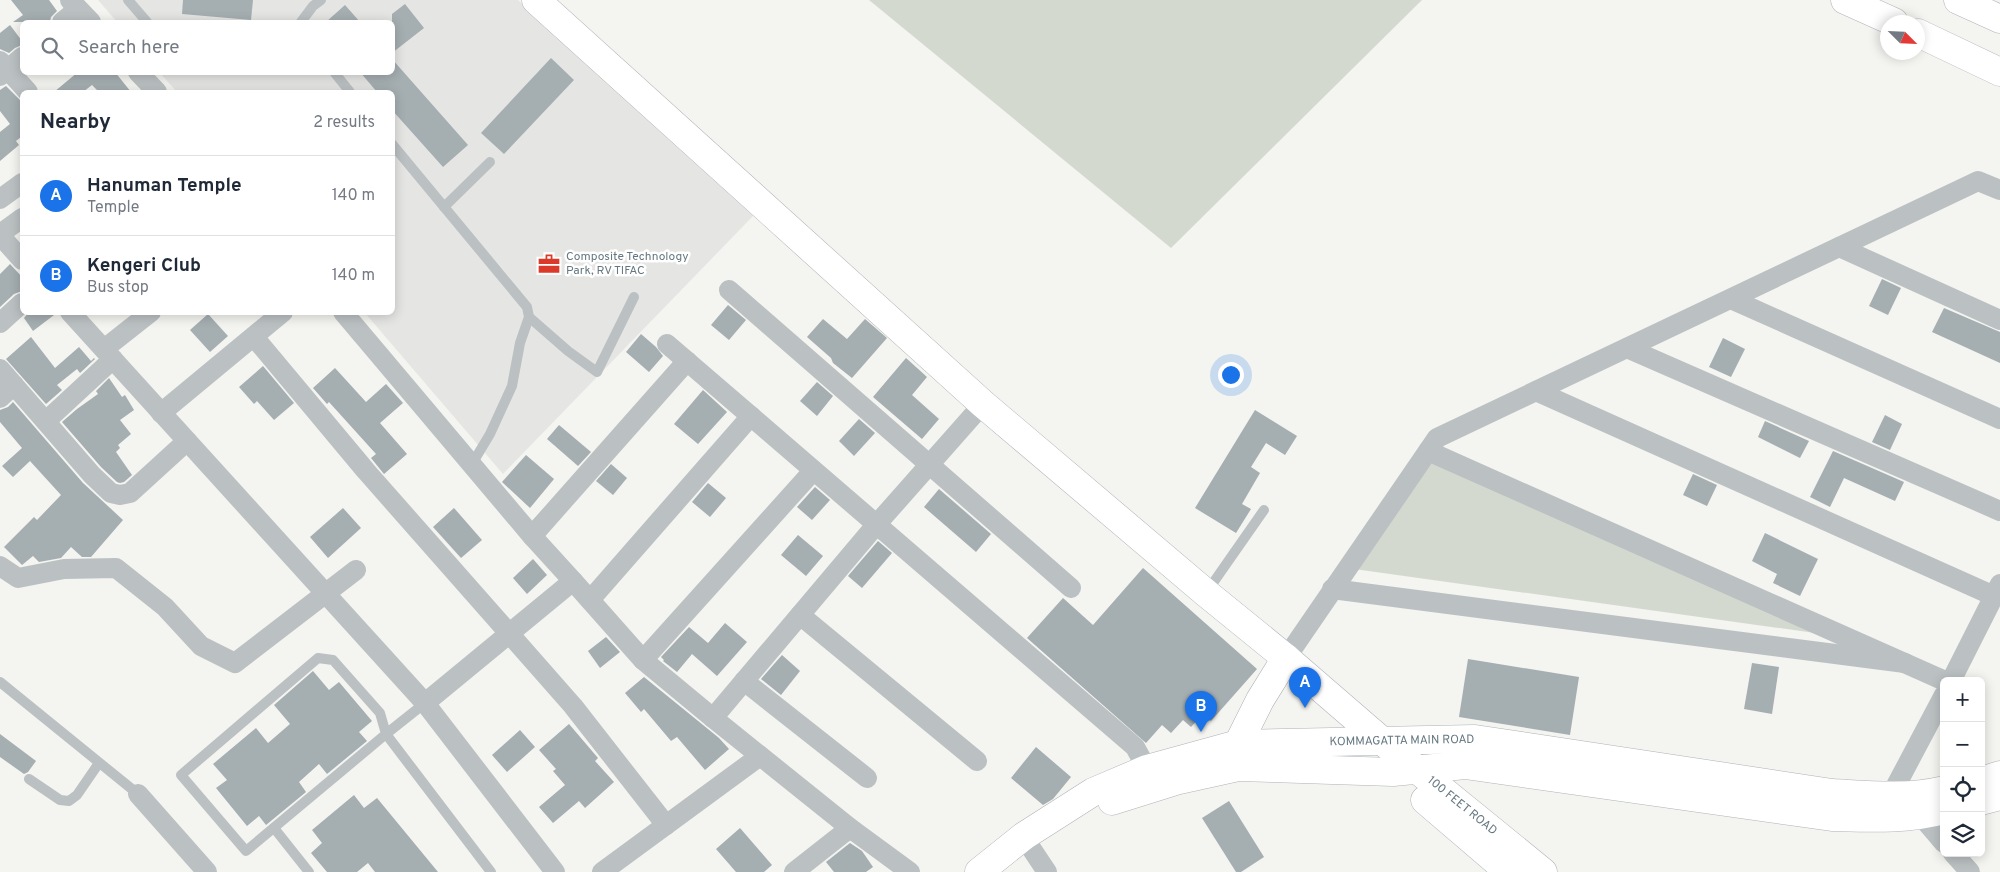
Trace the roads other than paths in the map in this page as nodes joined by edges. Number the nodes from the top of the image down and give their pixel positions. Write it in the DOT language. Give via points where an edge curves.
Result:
graph roads {
  1 [pos="128,0"];
  2 [pos="321,0"];
  3 [pos="536,0"];
  4 [pos="1845,0"];
  5 [pos="1958,0"];
  6 [pos="80,10"];
  7 [pos="1880,16"];
  8 [pos="2000,19"];
  9 [pos="65,20"];
  10 [pos="145,20"];
  11 [pos="302,20"];
  12 [pos="1925,36"];
  13 [pos="8,66"];
  14 [pos="2000,72"];
  15 [pos="141,75"];
  16 [pos="336,75"];
  17 [pos="26,90"];
  18 [pos="153,90"];
  19 [pos="348,90"];
  20 [pos="395,148"];
  21 [pos="490,162"];
  22 [pos="20,184"];
  23 [pos="2000,190"];
  24 [pos="0,199"];
  25 [pos="444,207"];
  26 [pos="20,219"];
  27 [pos="0,234"];
  28 [pos="1839,247"];
  29 [pos="20,258"];
  30 [pos="729,290"];
  31 [pos="634,296"];
  32 [pos="1731,298"];
  33 [pos="20,304"];
  34 [pos="73,315"];
  35 [pos="148,315"];
  36 [pos="280,315"];
  37 [pos="346,315"];
  38 [pos="529,317"];
  39 [pos="2000,320"];
  40 [pos="0,323"];
  41 [pos="254,337"];
  42 [pos="667,344"];
  43 [pos="1628,348"];
  44 [pos="108,354"];
  45 [pos="687,361"];
  46 [pos="0,369"];
  47 [pos="1536,391"];
  48 [pos="7,392"];
  49 [pos="983,404"];
  50 [pos="161,412"];
  51 [pos="751,416"];
  52 [pos="2000,419"];
  53 [pos="46,421"];
  54 [pos="187,441"];
  55 [pos="1428,451"];
  56 [pos="472,464"];
  57 [pos="930,464"];
  58 [pos="813,471"];
  59 [pos="1264,510"];
  60 [pos="2000,511"];
  61 [pos="876,525"];
  62 [pos="532,536"];
  63 [pos="0,566"];
  64 [pos="356,570"];
  65 [pos="573,581"];
  66 [pos="1071,588"];
  67 [pos="1332,589"];
  68 [pos="1997,590"];
  69 [pos="1206,593"];
  70 [pos="326,594"];
  71 [pos="590,600"];
  72 [pos="800,615"];
  73 [pos="508,634"];
  74 [pos="1286,658"];
  75 [pos="643,660"];
  76 [pos="1905,663"];
  77 [pos="1953,677"];
  78 [pos="1940,679"];
  79 [pos="744,681"];
  80 [pos="0,682"];
  81 [pos="425,703"];
  82 [pos="1940,703"];
  83 [pos="712,718"];
  84 [pos="386,734"];
  85 [pos="1370,741"];
  86 [pos="1238,755"];
  87 [pos="760,756"];
  88 [pos="976,761"];
  89 [pos="99,762"];
  90 [pos="1147,769"];
  91 [pos="1406,771"];
  92 [pos="2000,775"];
  93 [pos="867,778"];
  94 [pos="29,779"];
  95 [pos="1985,780"];
  96 [pos="138,794"];
  97 [pos="1940,794"];
  98 [pos="2000,796"];
  99 [pos="1985,800"];
  100 [pos="1886,807"];
  101 [pos="1927,807"];
  102 [pos="666,825"];
  103 [pos="274,828"];
  104 [pos="850,828"];
  105 [pos="1940,834"];
  106 [pos="1032,848"];
  107 [pos="1957,857"];
  108 [pos="207,872"];
  109 [pos="309,872"];
  110 [pos="492,872"];
  111 [pos="555,872"];
  112 [pos="602,872"];
  113 [pos="794,872"];
  114 [pos="910,872"];
  115 [pos="979,872"];
  116 [pos="1001,872"];
  117 [pos="1047,872"];
  118 [pos="1509,872"];
  119 [pos="1543,872"];
  120 [pos="1970,872"];
  1 -- 10 [label="lane"];
  2 -- 11 [label="lane"];
  3 -- 49 [label="main road, 100 FEET ROAD"];
  4 -- 7 [label="main road"];
  5 -- 8 [label="main road"];
  6 -- 9 [label="street"];
  12 -- 14 [label="main road"];
  13 -- 17 [label="street"];
  15 -- 18 [label="street"];
  16 -- 19 [label="lane"];
  20 -- 25 [label="lane"];
  21 -- 25 [label="lane"];
  22 -- 24 [label="street"];
  23 -- 28 [label="street" via="1978,181"];
  25 -- 38 [label="lane" via="527,307"];
  26 -- 27 [label="street"];
  27 -- 29 [label="street"];
  28 -- 32 [label="street"];
  28 -- 39 [label="street"];
  30 -- 57 [label="street"];
  31 -- 38 [label="lane" via="597,372"];
  32 -- 43 [label="street"];
  32 -- 52 [label="street"];
  33 -- 40 [label="street"];
  34 -- 44 [label="street"];
  35 -- 44 [label="street"];
  36 -- 41 [label="street"];
  37 -- 56 [label="street"];
  38 -- 56 [label="lane" via="520,343 512,386"];
  41 -- 50 [label="street"];
  41 -- 73 [label="street"];
  42 -- 45 [label="street"];
  43 -- 47 [label="street"];
  43 -- 60 [label="street"];
  44 -- 50 [label="street"];
  44 -- 53 [label="street"];
  45 -- 51 [label="street"];
  45 -- 62 [label="street"];
  46 -- 48 [label="street"];
  47 -- 55 [label="street" via="1437,438"];
  47 -- 68 [label="street"];
  48 -- 53 [label="street"];
  49 -- 57 [label="street"];
  49 -- 69 [label="main road, 100 FEET ROAD"];
  50 -- 54 [label="street"];
  51 -- 58 [label="street"];
  51 -- 71 [label="street"];
  53 -- 54 [label="street" via="92,475 111,493 120,495 130,493"];
  54 -- 70 [label="street"];
  55 -- 67 [label="street"];
  55 -- 76 [label="street"];
  56 -- 62 [label="street"];
  57 -- 61 [label="street"];
  57 -- 66 [label="street"];
  58 -- 61 [label="street"];
  58 -- 75 [label="street"];
  59 -- 69 [label="lane"];
  61 -- 72 [label="street"];
  61 -- 90 [label="street" via="1135,747"];
  62 -- 65 [label="street"];
  63 -- 70 [label="street" via="18,578 64,569 116,568 165,607 201,646 235,663"];
  64 -- 70 [label="street"];
  65 -- 71 [label="street"];
  65 -- 73 [label="street"];
  67 -- 74 [label="street"];
  67 -- 76 [label="street"];
  68 -- 77 [label="street"];
  69 -- 74 [label="main road, 100 FEET ROAD"];
  70 -- 81 [label="street"];
  71 -- 75 [label="street"];
  72 -- 79 [label="street"];
  72 -- 88 [label="street"];
  73 -- 81 [label="street"];
  73 -- 102 [label="street" via="573,706"];
  74 -- 85 [label="main road, 100 FEET ROAD"];
  74 -- 86 [label="main road" via="1260,700"];
  75 -- 83 [label="street"];
  76 -- 78 [label="street"];
  79 -- 83 [label="street"];
  79 -- 93 [label="street"];
  80 -- 89 [label="lane"];
  81 -- 84 [label="lane"];
  81 -- 111 [label="street"];
  82 -- 100 [label="street"];
  83 -- 87 [label="street"];
  84 -- 103 [label="lane"];
  84 -- 103 [label="lane" via="380,713 345,673 333,660 318,658 181,775 246,851"];
  84 -- 110 [label="lane"];
  85 -- 86 [label="main road, KOMMAGATTA MAIN ROAD"];
  85 -- 91 [label="main road, 100 FEET ROAD"];
  85 -- 100 [label="main road, KOMMAGATTA MAIN ROAD" via="1475,739 1832,793"];
  86 -- 90 [label="main road, KOMMAGATTA MAIN ROAD"];
  86 -- 91 [label="main road, KOMMAGATTA MAIN ROAD"];
  86 -- 106 [label="main road, KOMMAGATTA MAIN ROAD" via="1180,780 1100,804"];
  87 -- 102 [label="street"];
  87 -- 104 [label="street"];
  89 -- 94 [label="lane" via="77,795 69,801 60,800"];
  89 -- 96 [label="lane"];
  90 -- 115 [label="main road, KOMMAGATTA MAIN ROAD" via="1093,792 1024,836"];
  91 -- 100 [label="main road, KOMMAGATTA MAIN ROAD" via="1465,765 1832,817"];
  91 -- 118 [label="main road, 100 FEET ROAD"];
  91 -- 119 [label="main road, 100 FEET ROAD"];
  92 -- 95 [label="main road"];
  96 -- 108 [label="street"];
  97 -- 101 [label="main road, KOMMAGATTA MAIN ROAD"];
  98 -- 99 [label="main road"];
  100 -- 101 [label="main road, KOMMAGATTA MAIN ROAD"];
  101 -- 105 [label="street"];
  102 -- 112 [label="street"];
  103 -- 109 [label="lane"];
  104 -- 113 [label="street"];
  104 -- 114 [label="street"];
  106 -- 116 [label="main road, KOMMAGATTA MAIN ROAD"];
  106 -- 117 [label="street"];
  107 -- 120 [label="street"];
}
